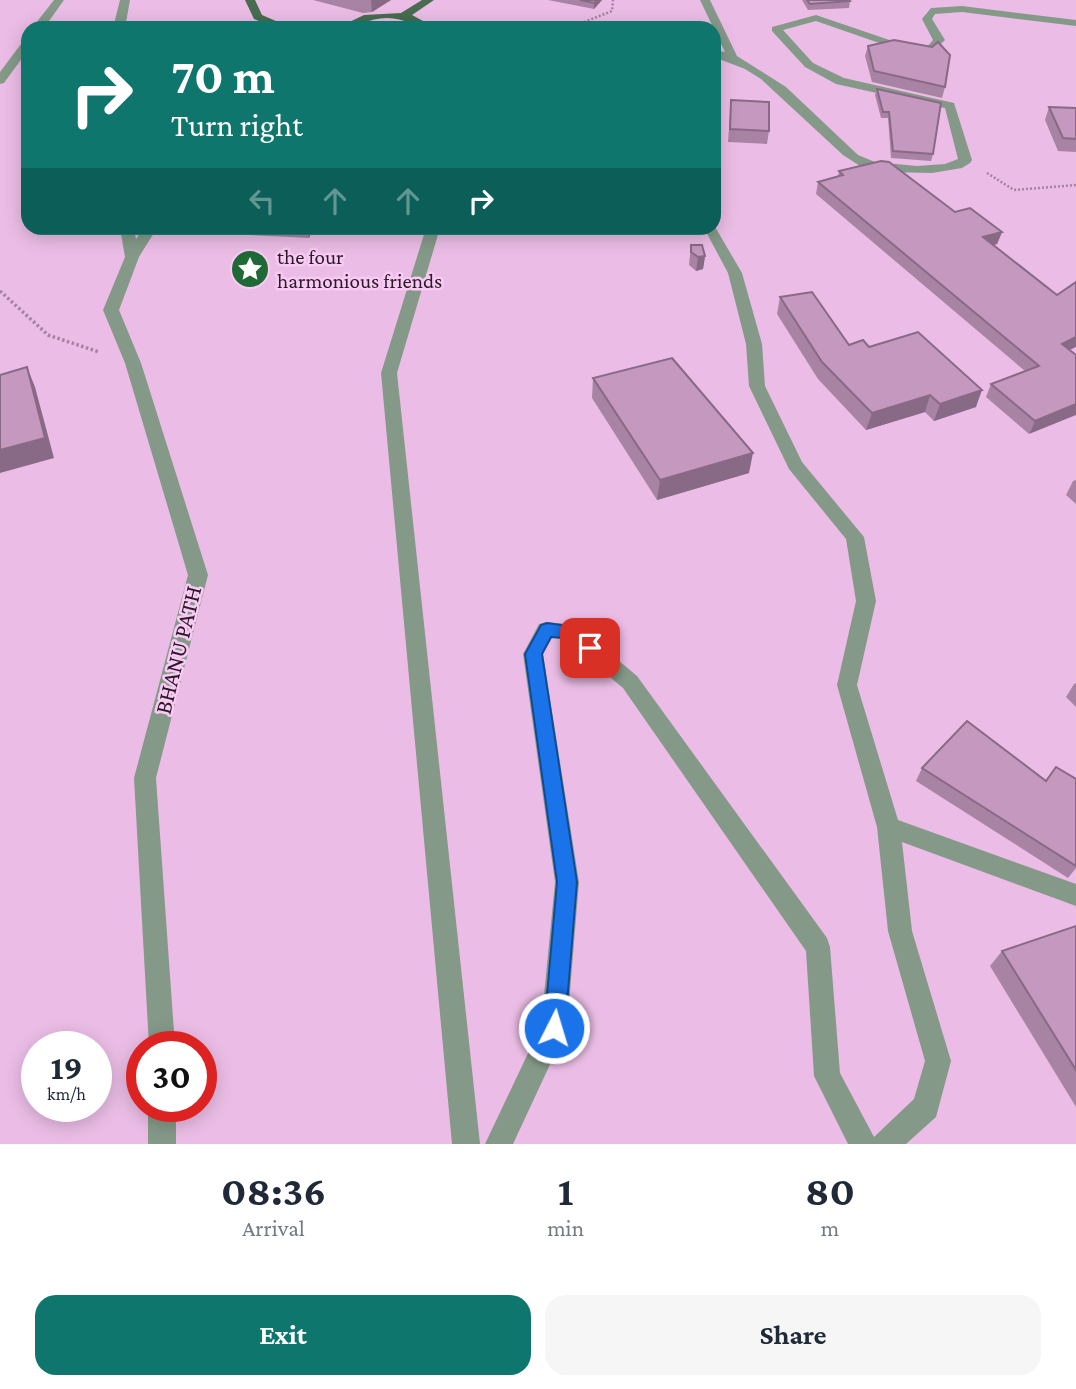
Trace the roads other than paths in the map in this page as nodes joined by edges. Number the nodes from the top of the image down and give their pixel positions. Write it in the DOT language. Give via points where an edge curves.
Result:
graph roads {
  1 [pos="59,0"];
  2 [pos="125,0"];
  3 [pos="250,0"];
  4 [pos="429,0"];
  5 [pos="705,0"];
  6 [pos="404,16"];
  7 [pos="43,21"];
  8 [pos="120,21"];
  9 [pos="268,21"];
  10 [pos="358,21"];
  11 [pos="415,21"];
  12 [pos="715,21"];
  13 [pos="1076,23"];
  14 [pos="721,33"];
  15 [pos="21,52"];
  16 [pos="721,54"];
  17 [pos="732,56"];
  18 [pos="0,80"];
  19 [pos="128,235"];
  20 [pos="146,235"];
  21 [pos="431,235"];
  22 [pos="715,235"];
  23 [pos="132,257"];
  24 [pos="889,827"];
  25 [pos="1076,895"];
  26 [pos="161,1031"];
  27 [pos="162,1122"];
  28 [pos="162,1144"];
  29 [pos="466,1144"];
  30 [pos="499,1144"];
  31 [pos="863,1144"];
  32 [pos="885,1144"];
  1 -- 7 [label="street"];
  2 -- 8 [label="street"];
  3 -- 9 [label="main road" via="258,17"];
  4 -- 6 [label="main road"];
  5 -- 12 [label="street"];
  6 -- 10 [label="main road"];
  6 -- 11 [label="main road"];
  13 -- 17 [label="street" via="961,9 931,11 927,19 939,40 930,51 909,50 816,18 776,29 809,65 840,81 950,106 965,160 930,170 866,163 846,153 765,77"];
  14 -- 17 [label="street"];
  15 -- 18 [label="street"];
  16 -- 17 [label="street"];
  19 -- 23 [label="street"];
  20 -- 23 [label="street"];
  21 -- 29 [label="street" via="389,373"];
  22 -- 24 [label="street" via="735,273 754,344 757,386 794,465 855,537 866,601 847,685"];
  23 -- 26 [label="street, BHANU PATH" via="111,310 133,363 198,575 145,778"];
  24 -- 25 [label="street"];
  24 -- 32 [label="street" via="900,931 938,1061 926,1107"];
  27 -- 28 [label="street"];
  30 -- 31 [label="street" via="554,1028 567,882 533,654 547,630 569,631 630,682 818,947 827,1076"];
}
